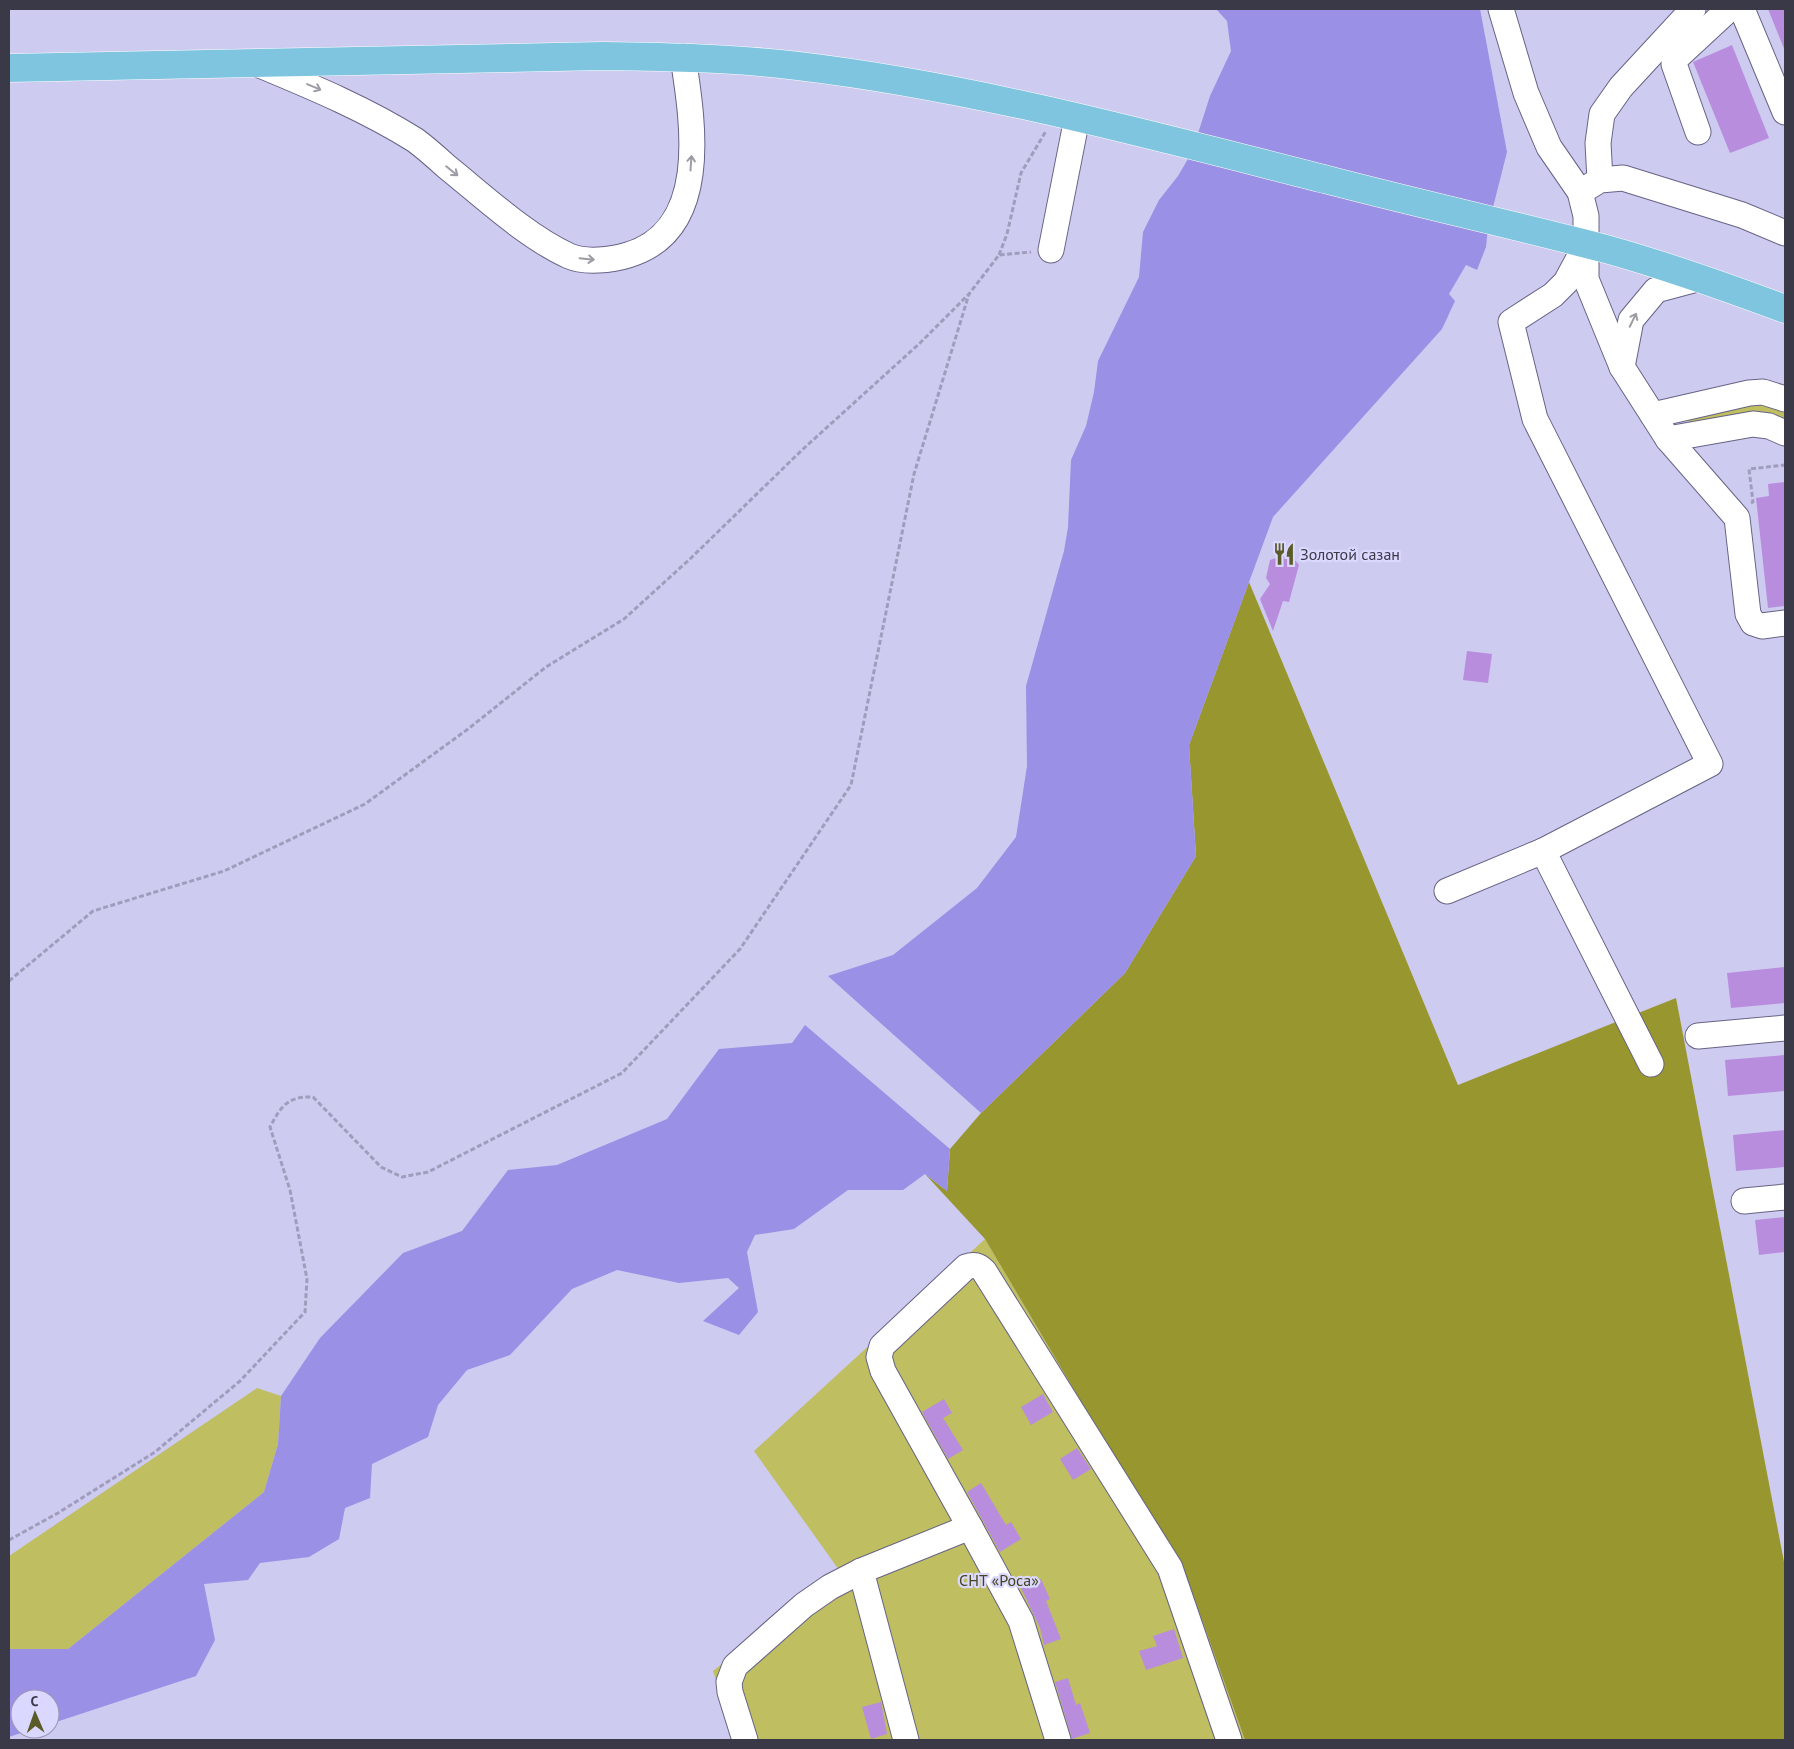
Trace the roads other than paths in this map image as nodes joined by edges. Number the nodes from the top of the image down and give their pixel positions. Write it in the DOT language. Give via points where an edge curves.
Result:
graph roads {
  1 [pos="1501,9"];
  2 [pos="1693,9"];
  3 [pos="1728,9"];
  4 [pos="1742,9"];
  5 [pos="683,57"];
  6 [pos="253,62"];
  7 [pos="9,68"];
  8 [pos="1785,112"];
  9 [pos="1065,115"];
  10 [pos="1698,132"];
  11 [pos="1590,186"];
  12 [pos="1748,203"];
  13 [pos="1785,218"];
  14 [pos="1785,233"];
  15 [pos="1586,245"];
  16 [pos="1051,250"];
  17 [pos="1701,278"];
  18 [pos="1785,309"];
  19 [pos="1622,367"];
  20 [pos="1785,399"];
  21 [pos="1653,415"];
  22 [pos="1785,433"];
  23 [pos="1668,439"];
  24 [pos="1785,623"];
  25 [pos="1544,851"];
  26 [pos="1447,892"];
  27 [pos="1785,1028"];
  28 [pos="1698,1036"];
  29 [pos="1651,1064"];
  30 [pos="1785,1197"];
  31 [pos="1744,1201"];
  32 [pos="970,1527"];
  33 [pos="861,1571"];
  34 [pos="745,1740"];
  35 [pos="906,1740"];
  36 [pos="1058,1740"];
  37 [pos="1229,1740"];
  1 -- 11 [label="street" via="1526,94 1549,147"];
  2 -- 11 [label="street" via="1621,87 1602,114"];
  3 -- 10 [label="street" via="1675,59"];
  4 -- 8 [label="street"];
  5 -- 6 [label="main road"];
  6 -- 5 [label="street, one-way" via="346,101 417,141 522,227 570,257 609,261 646,250 675,221 688,190 691,119"];
  5 -- 9 [label="main road" via="796,66 884,78"];
  6 -- 7 [label="main road"];
  9 -- 15 [label="main road"];
  9 -- 16 [label="street"];
  11 -- 14 [label="street" via="1623,178 1742,215"];
  11 -- 15 [label="street"];
  12 -- 13 [label="street"];
  15 -- 17 [label="main road"];
  15 -- 19 [label="street" via="1586,278"];
  15 -- 25 [label="street" via="1566,282 1511,322 1535,419 1710,764"];
  17 -- 18 [label="main road"];
  19 -- 17 [label="street, one-way" via="1631,320 1656,290"];
  19 -- 21 [label="street"];
  20 -- 21 [label="street" via="1763,392 1749,393"];
  21 -- 23 [label="street"];
  22 -- 23 [label="street" via="1753,424"];
  23 -- 24 [label="street" via="1732,511 1739,525 1748,614 1753,623 1762,626"];
  25 -- 26 [label="street"];
  25 -- 29 [label="street"];
  27 -- 28 [label="street"];
  30 -- 31 [label="street"];
  32 -- 33 [label="street"];
  32 -- 36 [label="street" via="1021,1621"];
  32 -- 37 [label="street" via="883,1371 879,1357 882,1346 966,1267 977,1265 984,1271 1170,1568"];
  33 -- 34 [label="street" via="830,1587 804,1606 735,1666 729,1682 730,1692"];
  33 -- 35 [label="street"];
}
